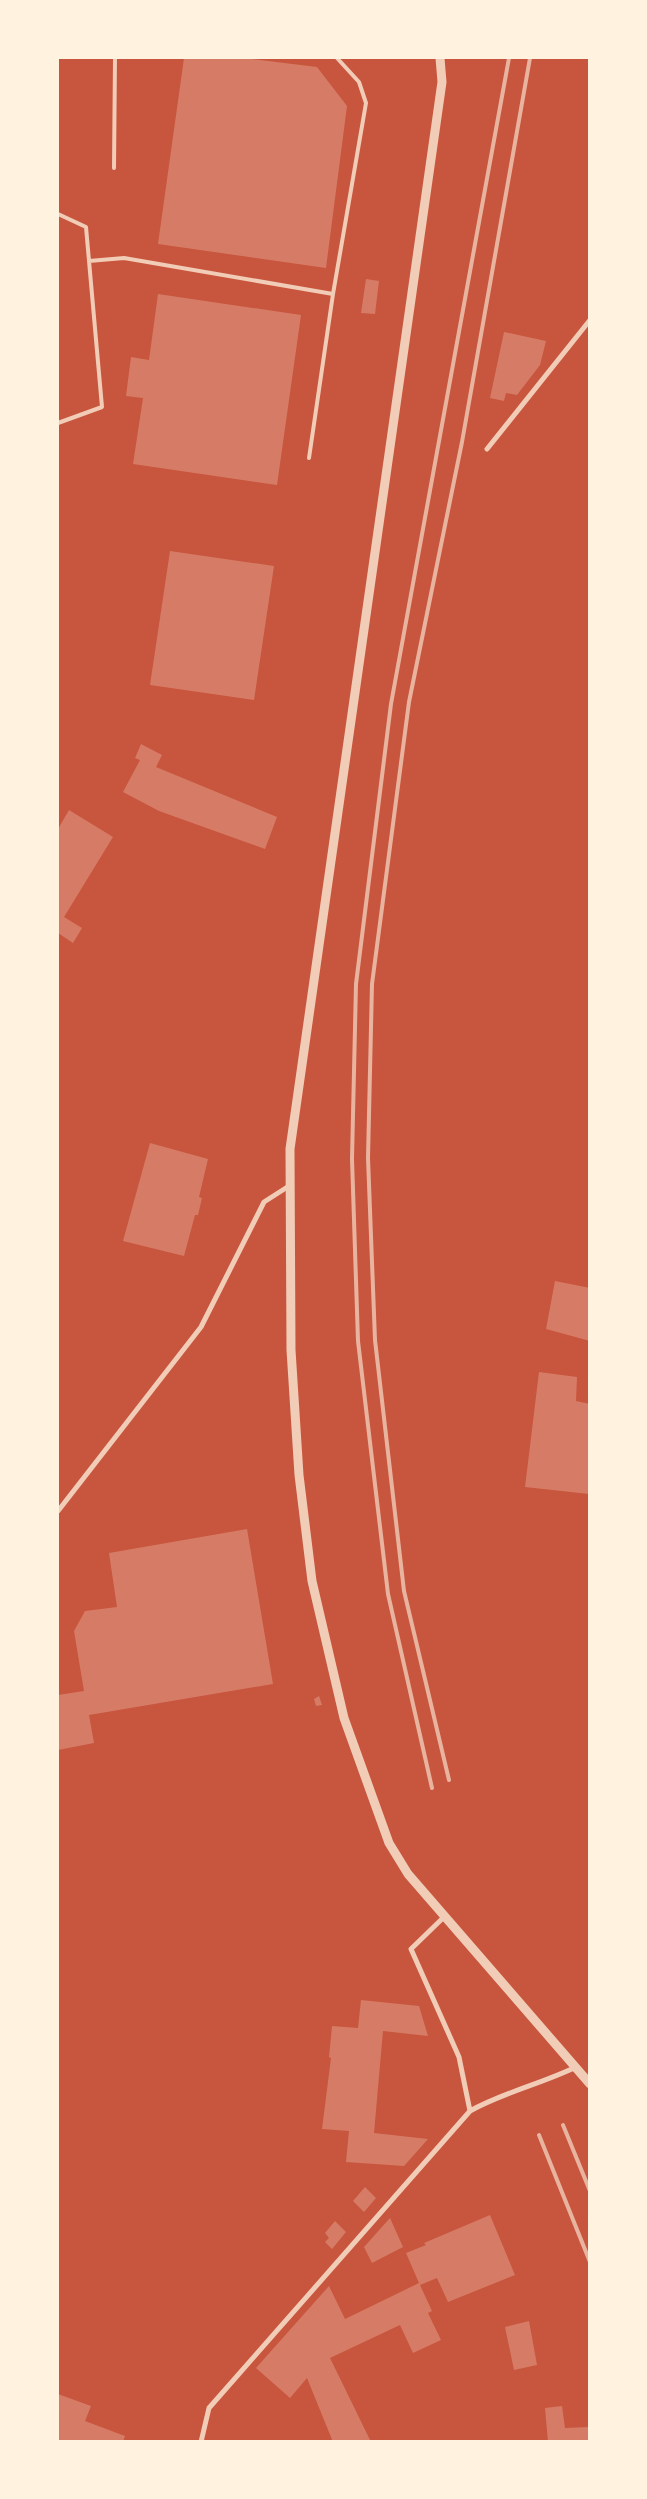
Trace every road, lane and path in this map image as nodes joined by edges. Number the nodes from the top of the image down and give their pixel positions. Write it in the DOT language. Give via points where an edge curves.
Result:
graph roads {
  1 [pos="116,58"];
  2 [pos="337,58"];
  3 [pos="440,58"];
  4 [pos="114,168"];
  5 [pos="58,214"];
  6 [pos="89,261"];
  7 [pos="333,294"];
  8 [pos="590,320"];
  9 [pos="58,424"];
  10 [pos="487,449"];
  11 [pos="309,458"];
  12 [pos="289,1186"];
  13 [pos="58,1511"];
  14 [pos="445,1916"];
  15 [pos="576,2067"];
  16 [pos="590,2084"];
  17 [pos="470,2111"];
  18 [pos="202,2442"];
  1 -- 4 [label="lane"];
  2 -- 7 [label="lane" via="359,82 366,103"];
  3 -- 12 [label="street" via="442,82 290,1149"];
  5 -- 6 [label="lane" via="86,226"];
  6 -- 7 [label="lane" via="124,258"];
  6 -- 9 [label="lane" via="102,407"];
  7 -- 11 [label="lane"];
  8 -- 10 [label="street"];
  12 -- 13 [label="street" via="264,1202 201,1327"];
  12 -- 14 [label="street" via="291,1350 299,1475 312,1581 344,1718 389,1843 408,1874"];
  14 -- 15 [label="street"];
  14 -- 17 [label="street" via="412,1949 459,2056"];
  15 -- 16 [label="street"];
  15 -- 17 [label="street" via="551,2080 493,2098"];
  17 -- 18 [label="street" via="209,2408"];
}
